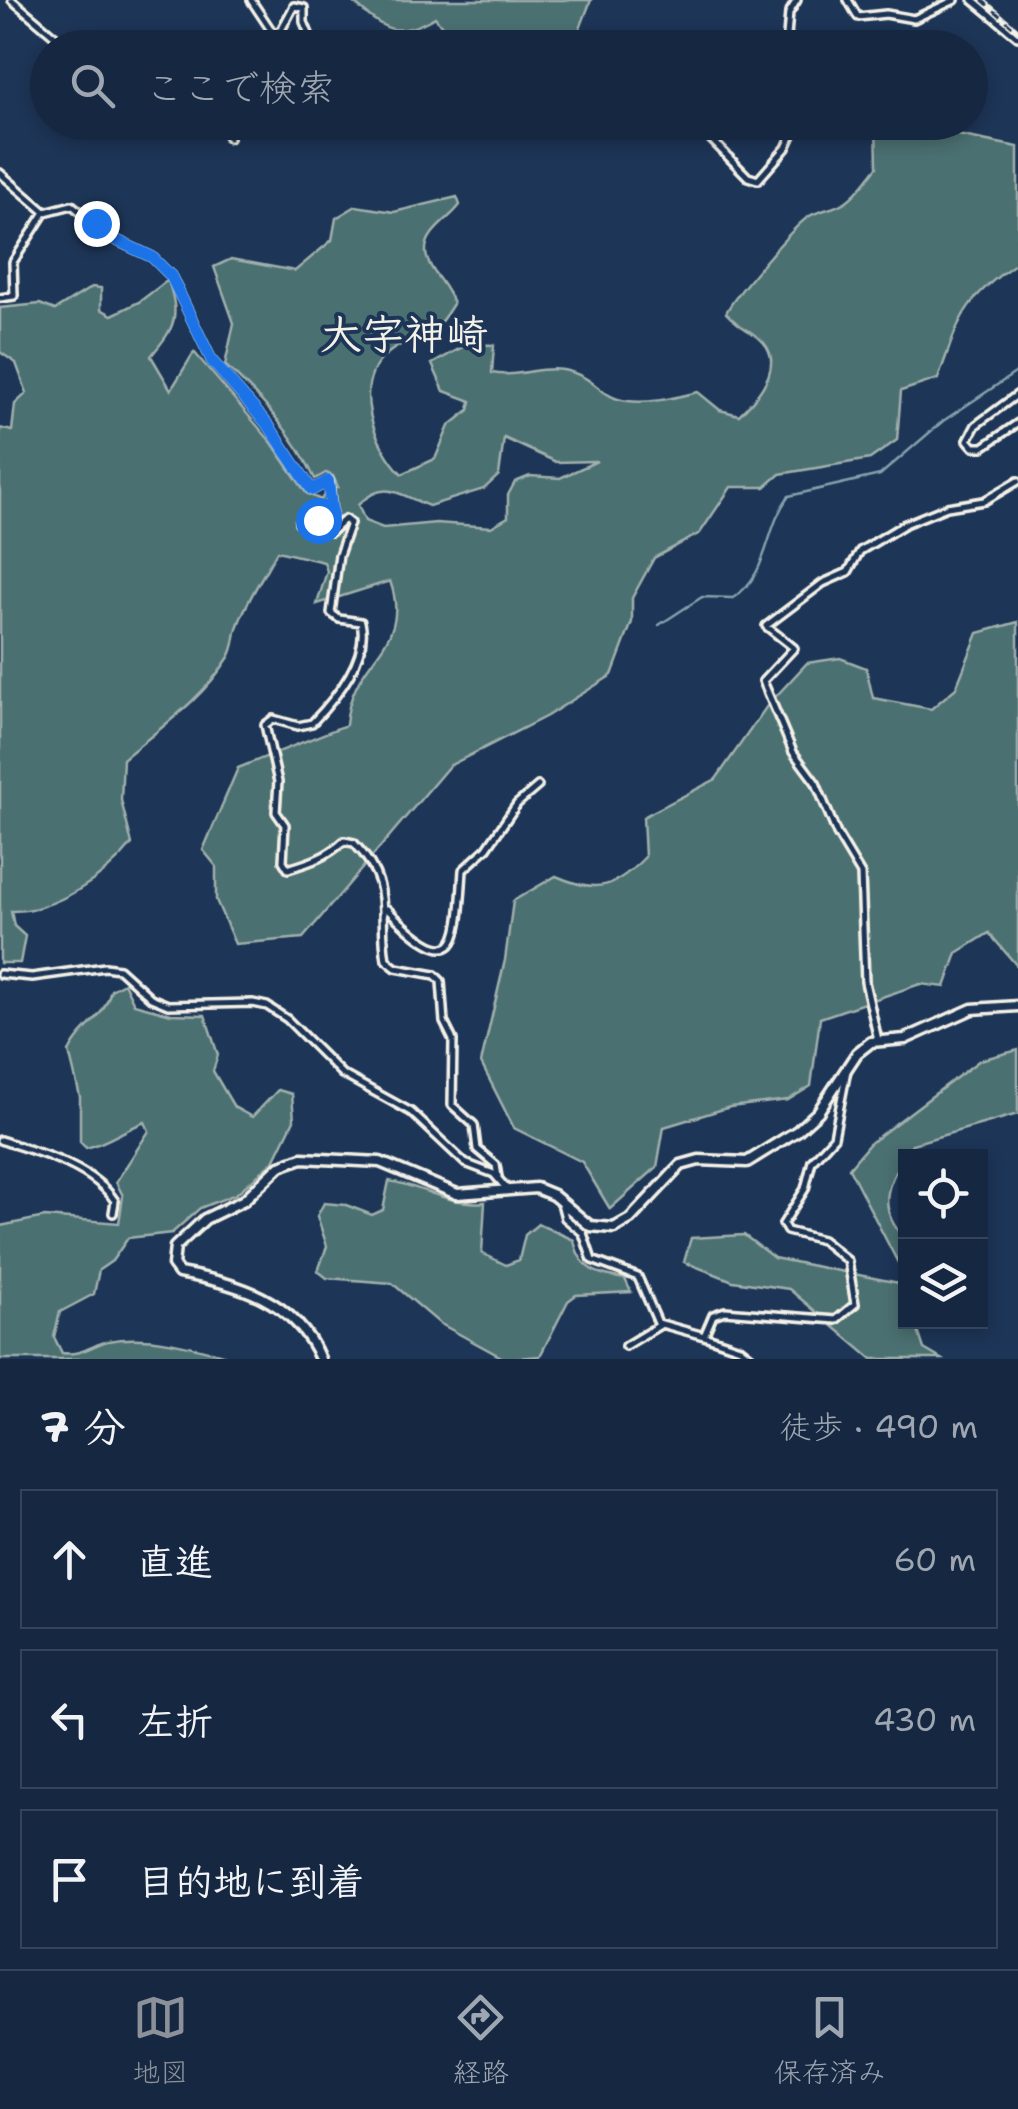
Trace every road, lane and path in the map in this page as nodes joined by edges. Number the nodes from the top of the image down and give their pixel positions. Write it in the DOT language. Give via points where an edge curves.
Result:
graph roads {
  1 [pos="12,0"];
  2 [pos="250,0"];
  3 [pos="797,0"];
  4 [pos="848,0"];
  5 [pos="956,0"];
  6 [pos="973,0"];
  7 [pos="48,30"];
  8 [pos="270,30"];
  9 [pos="281,30"];
  10 [pos="307,30"];
  11 [pos="787,30"];
  12 [pos="1018,37"];
  13 [pos="712,140"];
  14 [pos="790,140"];
  15 [pos="0,173"];
  16 [pos="45,212"];
  17 [pos="0,298"];
  18 [pos="1018,394"];
  19 [pos="1018,423"];
  20 [pos="1018,481"];
  21 [pos="538,786"];
  22 [pos="385,907"];
  23 [pos="0,974"];
  24 [pos="1018,1006"];
  25 [pos="878,1040"];
  26 [pos="847,1067"];
  27 [pos="0,1140"];
  28 [pos="498,1177"];
  29 [pos="506,1188"];
  30 [pos="560,1200"];
  31 [pos="112,1213"];
  32 [pos="660,1325"];
  33 [pos="704,1336"];
  34 [pos="625,1346"];
  35 [pos="320,1359"];
  36 [pos="754,1359"];
  1 -- 7 [label="street"];
  2 -- 8 [label="street"];
  3 -- 11 [label="street"];
  4 -- 5 [label="street" via="858,17 906,20"];
  6 -- 12 [label="street"];
  9 -- 10 [label="street" via="294,6 304,8"];
  13 -- 14 [label="street" via="758,180"];
  15 -- 16 [label="street"];
  16 -- 17 [label="street" via="13,262 16,292"];
  16 -- 22 [label="street" via="72,205 171,276 212,361 269,426 312,490 328,481 332,515 300,524 323,533 345,519 350,523 331,612 362,624 366,638 359,660 312,724 273,719 265,728 278,782 276,812 285,825 285,866 331,855 341,842 354,843 378,880"];
  18 -- 19 [label="street" via="976,425 968,440 979,448"];
  20 -- 25 [label="street" via="984,501 904,524 862,549 848,572 766,626 794,648 766,674 764,686 863,882 865,982"];
  21 -- 22 [label="street" via="463,870 462,923 452,943 430,947"];
  22 -- 28 [label="street" via="386,960 440,981 453,1040 452,1105 474,1125 476,1149 496,1166"];
  23 -- 28 [label="street" via="32,977 105,966 168,1005 267,1006 342,1074 412,1112 465,1162"];
  24 -- 25 [label="street" via="972,1009 906,1040"];
  25 -- 26 [label="street"];
  26 -- 30 [label="street" via="797,1131 747,1162 681,1165 620,1226 590,1226"];
  26 -- 33 [label="street" via="834,1138 812,1161 805,1188 782,1224 786,1231 822,1240 848,1261 856,1292 851,1312 817,1320 720,1311 708,1320"];
  27 -- 31 [label="street" via="44,1154 107,1191 115,1201"];
  28 -- 29 [label="street"];
  29 -- 30 [label="street" via="536,1188"];
  29 -- 35 [label="street" via="456,1194 380,1162 302,1158 205,1219 175,1248 179,1273 247,1288 297,1323"];
  30 -- 32 [label="street" via="565,1218 583,1234 588,1255 635,1274"];
  32 -- 33 [label="street"];
  32 -- 34 [label="street"];
  33 -- 36 [label="street"];
}
